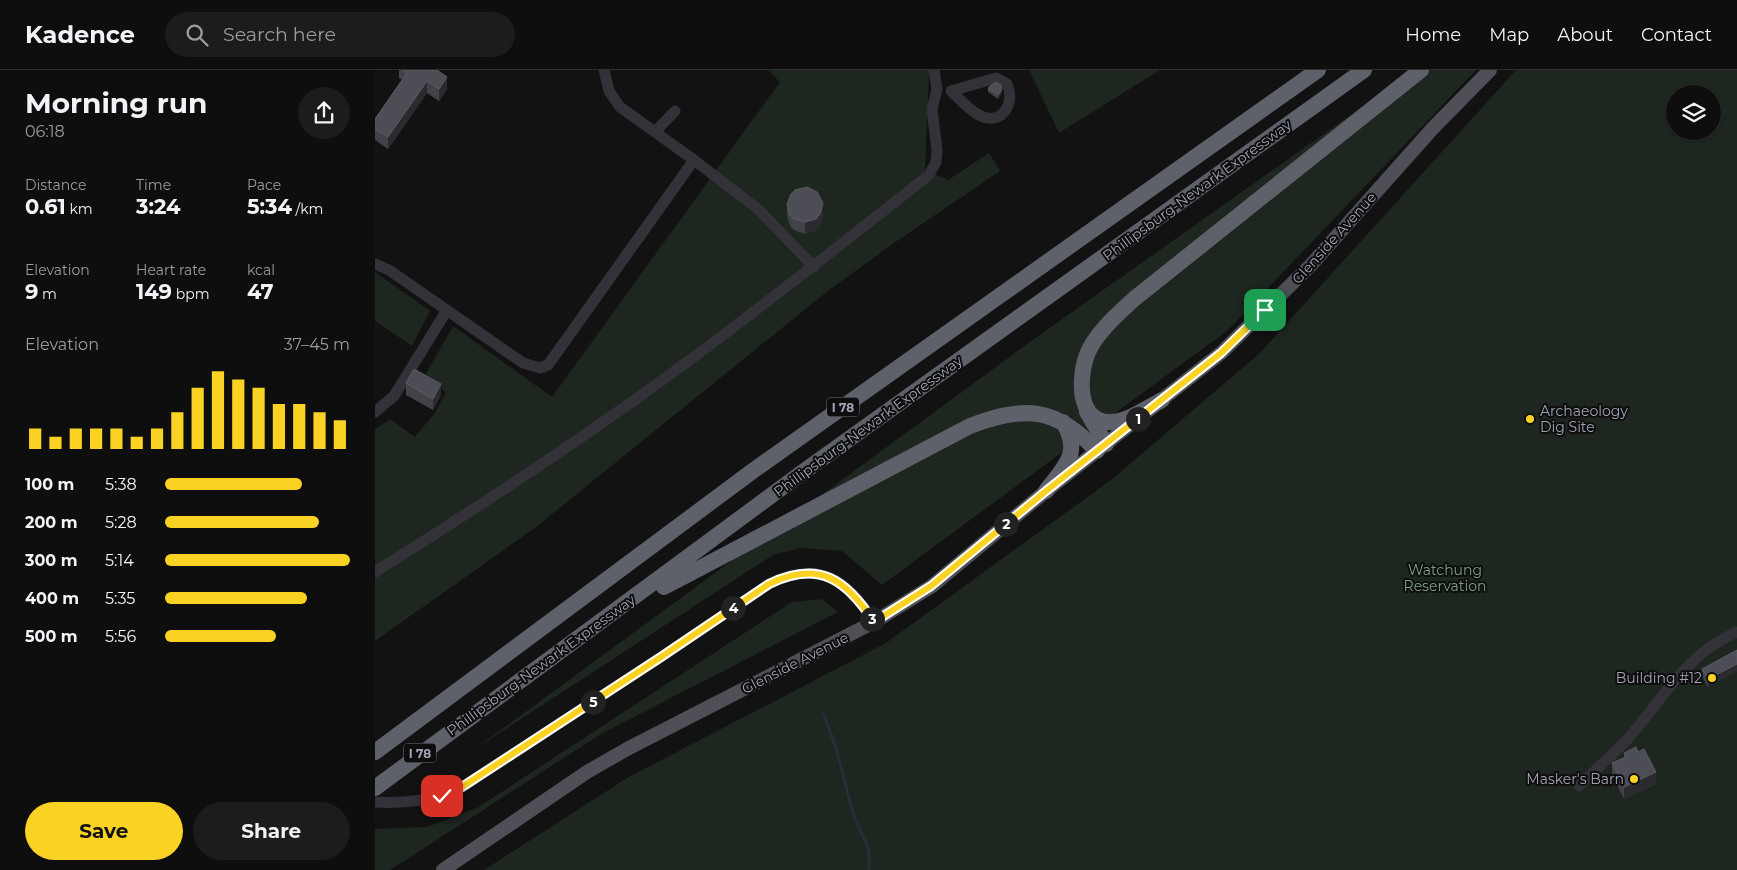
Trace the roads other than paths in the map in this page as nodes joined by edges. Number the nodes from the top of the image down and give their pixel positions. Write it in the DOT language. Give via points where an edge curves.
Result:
graph roads {
  1 [pos="604,70"];
  2 [pos="934,70"];
  3 [pos="1318,70"];
  4 [pos="1364,70"];
  5 [pos="1421,70"];
  6 [pos="1490,70"];
  7 [pos="937,89"];
  8 [pos="951,91"];
  9 [pos="675,111"];
  10 [pos="655,132"];
  11 [pos="694,160"];
  12 [pos="375,264"];
  13 [pos="814,267"];
  14 [pos="447,310"];
  15 [pos="1162,400"];
  16 [pos="1086,408"];
  17 [pos="375,412"];
  18 [pos="1063,422"];
  19 [pos="1101,448"];
  20 [pos="1046,491"];
  21 [pos="375,572"];
  22 [pos="874,622"];
  23 [pos="1737,632"];
  24 [pos="556,655"];
  25 [pos="375,752"];
  26 [pos="1579,786"];
  27 [pos="375,788"];
  28 [pos="375,802"];
  29 [pos="443,870"];
  1 -- 10 [label="street" via="613,100"];
  2 -- 7 [label="street"];
  3 -- 25 [label="highway, Phillipsburg-Newark Expressway / I 78" via="754,470"];
  4 -- 24 [label="highway, Phillipsburg-Newark Expressway / I 78" via="803,472"];
  5 -- 16 [label="highway" via="1134,299 1109,323 1095,339 1085,360 1081,387"];
  6 -- 15 [label="main road, Glenside Avenue" via="1433,128 1310,266 1221,353"];
  7 -- 8 [label="street"];
  7 -- 13 [label="street" via="932,109 936,162 929,175"];
  8 -- 8 [label="street" via="975,112 988,118 1007,110 1011,97 1007,84 996,78"];
  9 -- 10 [label="street"];
  10 -- 11 [label="street"];
  11 -- 13 [label="street" via="757,209"];
  11 -- 14 [label="street" via="548,365 540,368 523,363"];
  12 -- 14 [label="street"];
  13 -- 21 [label="street" via="475,510"];
  14 -- 17 [label="street" via="394,396"];
  15 -- 16 [label="highway" via="1116,421 1098,419"];
  15 -- 19 [label="main road, Glenside Avenue"];
  16 -- 19 [label="highway"];
  18 -- 19 [label="highway"];
  18 -- 20 [label="highway" via="1073,448 1067,464"];
  18 -- 24 [label="highway" via="1043,414 1018,413 970,426 681,576"];
  19 -- 20 [label="main road, Glenside Avenue"];
  20 -- 22 [label="main road, Glenside Avenue" via="931,586"];
  22 -- 28 [label="street" via="857,597 833,578 817,574 785,576 462,787 442,796 400,803"];
  22 -- 29 [label="main road, Glenside Avenue" via="587,772"];
  23 -- 26 [label="street" via="1719,639 1686,666 1626,741"];
  24 -- 27 [label="highway, Phillipsburg-Newark Expressway / I 78"];
}
